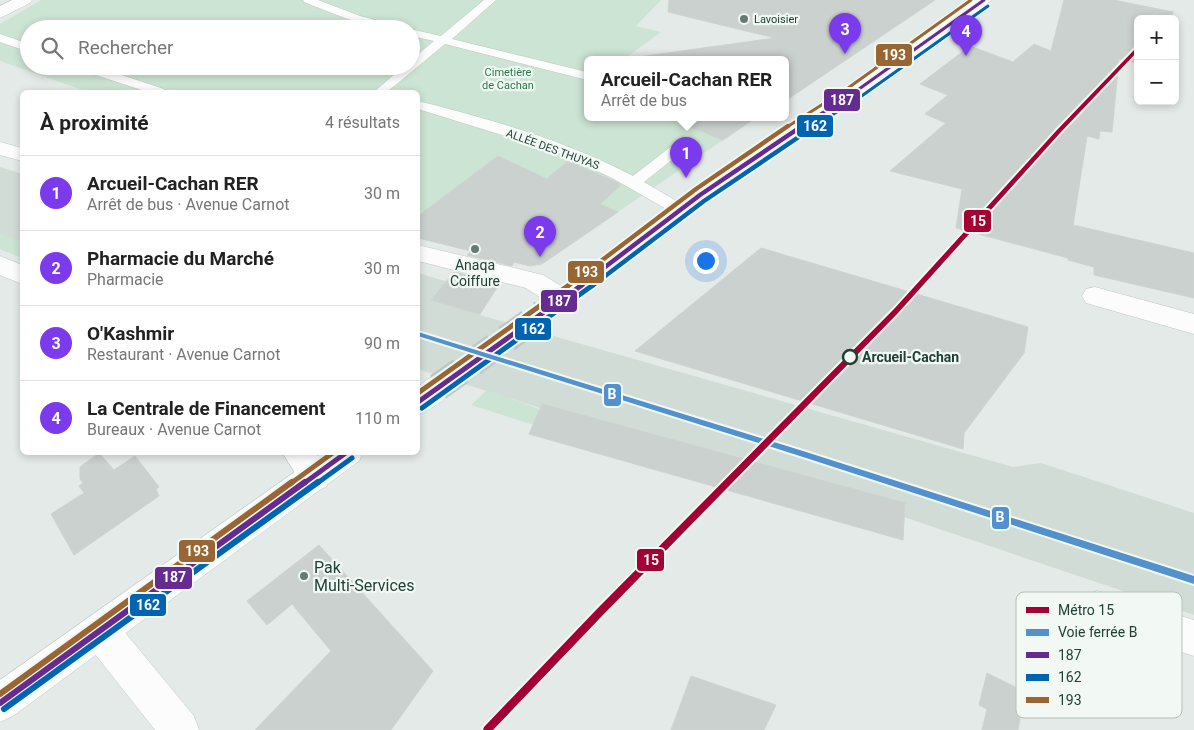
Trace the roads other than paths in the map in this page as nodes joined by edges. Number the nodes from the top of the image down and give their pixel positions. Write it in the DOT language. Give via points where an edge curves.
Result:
graph roads {
  1 [pos="24,0"];
  2 [pos="308,0"];
  3 [pos="491,0"];
  4 [pos="984,0"];
  5 [pos="0,13"];
  6 [pos="364,20"];
  7 [pos="420,34"];
  8 [pos="0,38"];
  9 [pos="443,40"];
  10 [pos="20,45"];
  11 [pos="420,59"];
  12 [pos="108,75"];
  13 [pos="401,75"];
  14 [pos="584,75"];
  15 [pos="153,90"];
  16 [pos="382,90"];
  17 [pos="420,106"];
  18 [pos="683,144"];
  19 [pos="0,148"];
  20 [pos="20,154"];
  21 [pos="635,182"];
  22 [pos="680,210"];
  23 [pos="420,252"];
  24 [pos="0,265"];
  25 [pos="20,273"];
  26 [pos="1095,296"];
  27 [pos="1194,324"];
  28 [pos="338,455"];
  29 [pos="306,465"];
  30 [pos="100,631"];
  31 [pos="1182,634"];
  32 [pos="1194,638"];
  33 [pos="0,702"];
  34 [pos="180,730"];
  1 -- 5 [label="street"];
  2 -- 6 [label="lane"];
  3 -- 9 [label="lane"];
  4 -- 22 [label="street"];
  7 -- 9 [label="lane"];
  8 -- 10 [label="lane"];
  9 -- 11 [label="lane"];
  9 -- 14 [label="lane"];
  12 -- 15 [label="lane"];
  13 -- 16 [label="lane"];
  17 -- 21 [label="lane, ALLÉE DES THUYAS" via="522,136 578,156"];
  18 -- 21 [label="lane"];
  19 -- 20 [label="street"];
  21 -- 22 [label="lane, ALLÉE DES THUYAS"];
  22 -- 23 [label="street" via="552,306 534,281"];
  24 -- 25 [label="street"];
  26 -- 27 [label="street"];
  28 -- 29 [label="street"];
  29 -- 30 [label="street"];
  30 -- 33 [label="street"];
  30 -- 34 [label="street"];
  31 -- 32 [label="street"];
}
